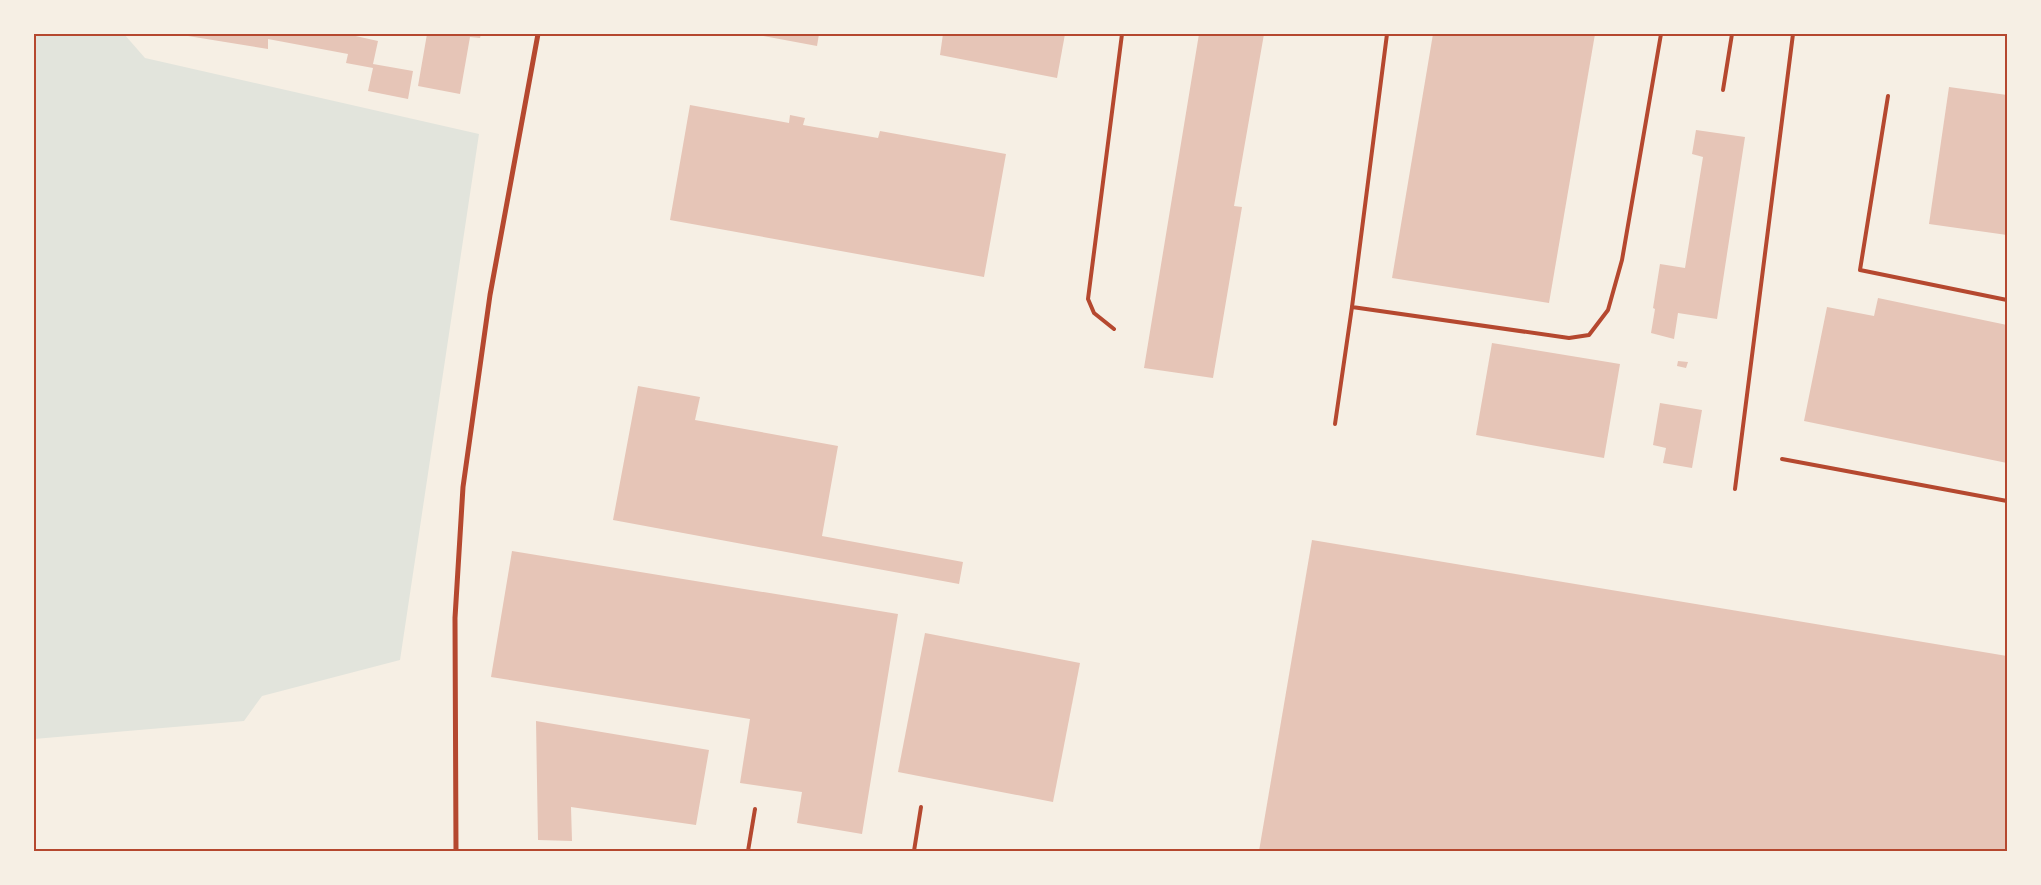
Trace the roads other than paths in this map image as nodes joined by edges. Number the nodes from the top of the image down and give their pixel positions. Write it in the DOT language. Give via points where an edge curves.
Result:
graph roads {
  1 [pos="538,34"];
  2 [pos="1122,34"];
  3 [pos="1386,34"];
  4 [pos="1661,34"];
  5 [pos="1732,34"];
  6 [pos="1793,34"];
  7 [pos="1723,90"];
  8 [pos="1888,96"];
  9 [pos="2007,300"];
  10 [pos="1352,307"];
  11 [pos="1114,329"];
  12 [pos="1335,424"];
  13 [pos="1782,460"];
  14 [pos="1735,489"];
  15 [pos="2007,501"];
  16 [pos="921,808"];
  17 [pos="755,809"];
  18 [pos="456,851"];
  19 [pos="748,851"];
  20 [pos="914,851"];
  1 -- 18 [label="street" via="490,295 464,487 455,618"];
  2 -- 11 [label="lane" via="1088,299 1094,313"];
  3 -- 10 [label="lane"];
  4 -- 10 [label="lane" via="1622,260 1608,310 1589,335 1569,338"];
  5 -- 7 [label="lane"];
  6 -- 14 [label="lane"];
  8 -- 9 [label="lane" via="1860,270"];
  10 -- 12 [label="lane"];
  13 -- 15 [label="lane"];
  16 -- 20 [label="lane"];
  17 -- 19 [label="lane"];
}
